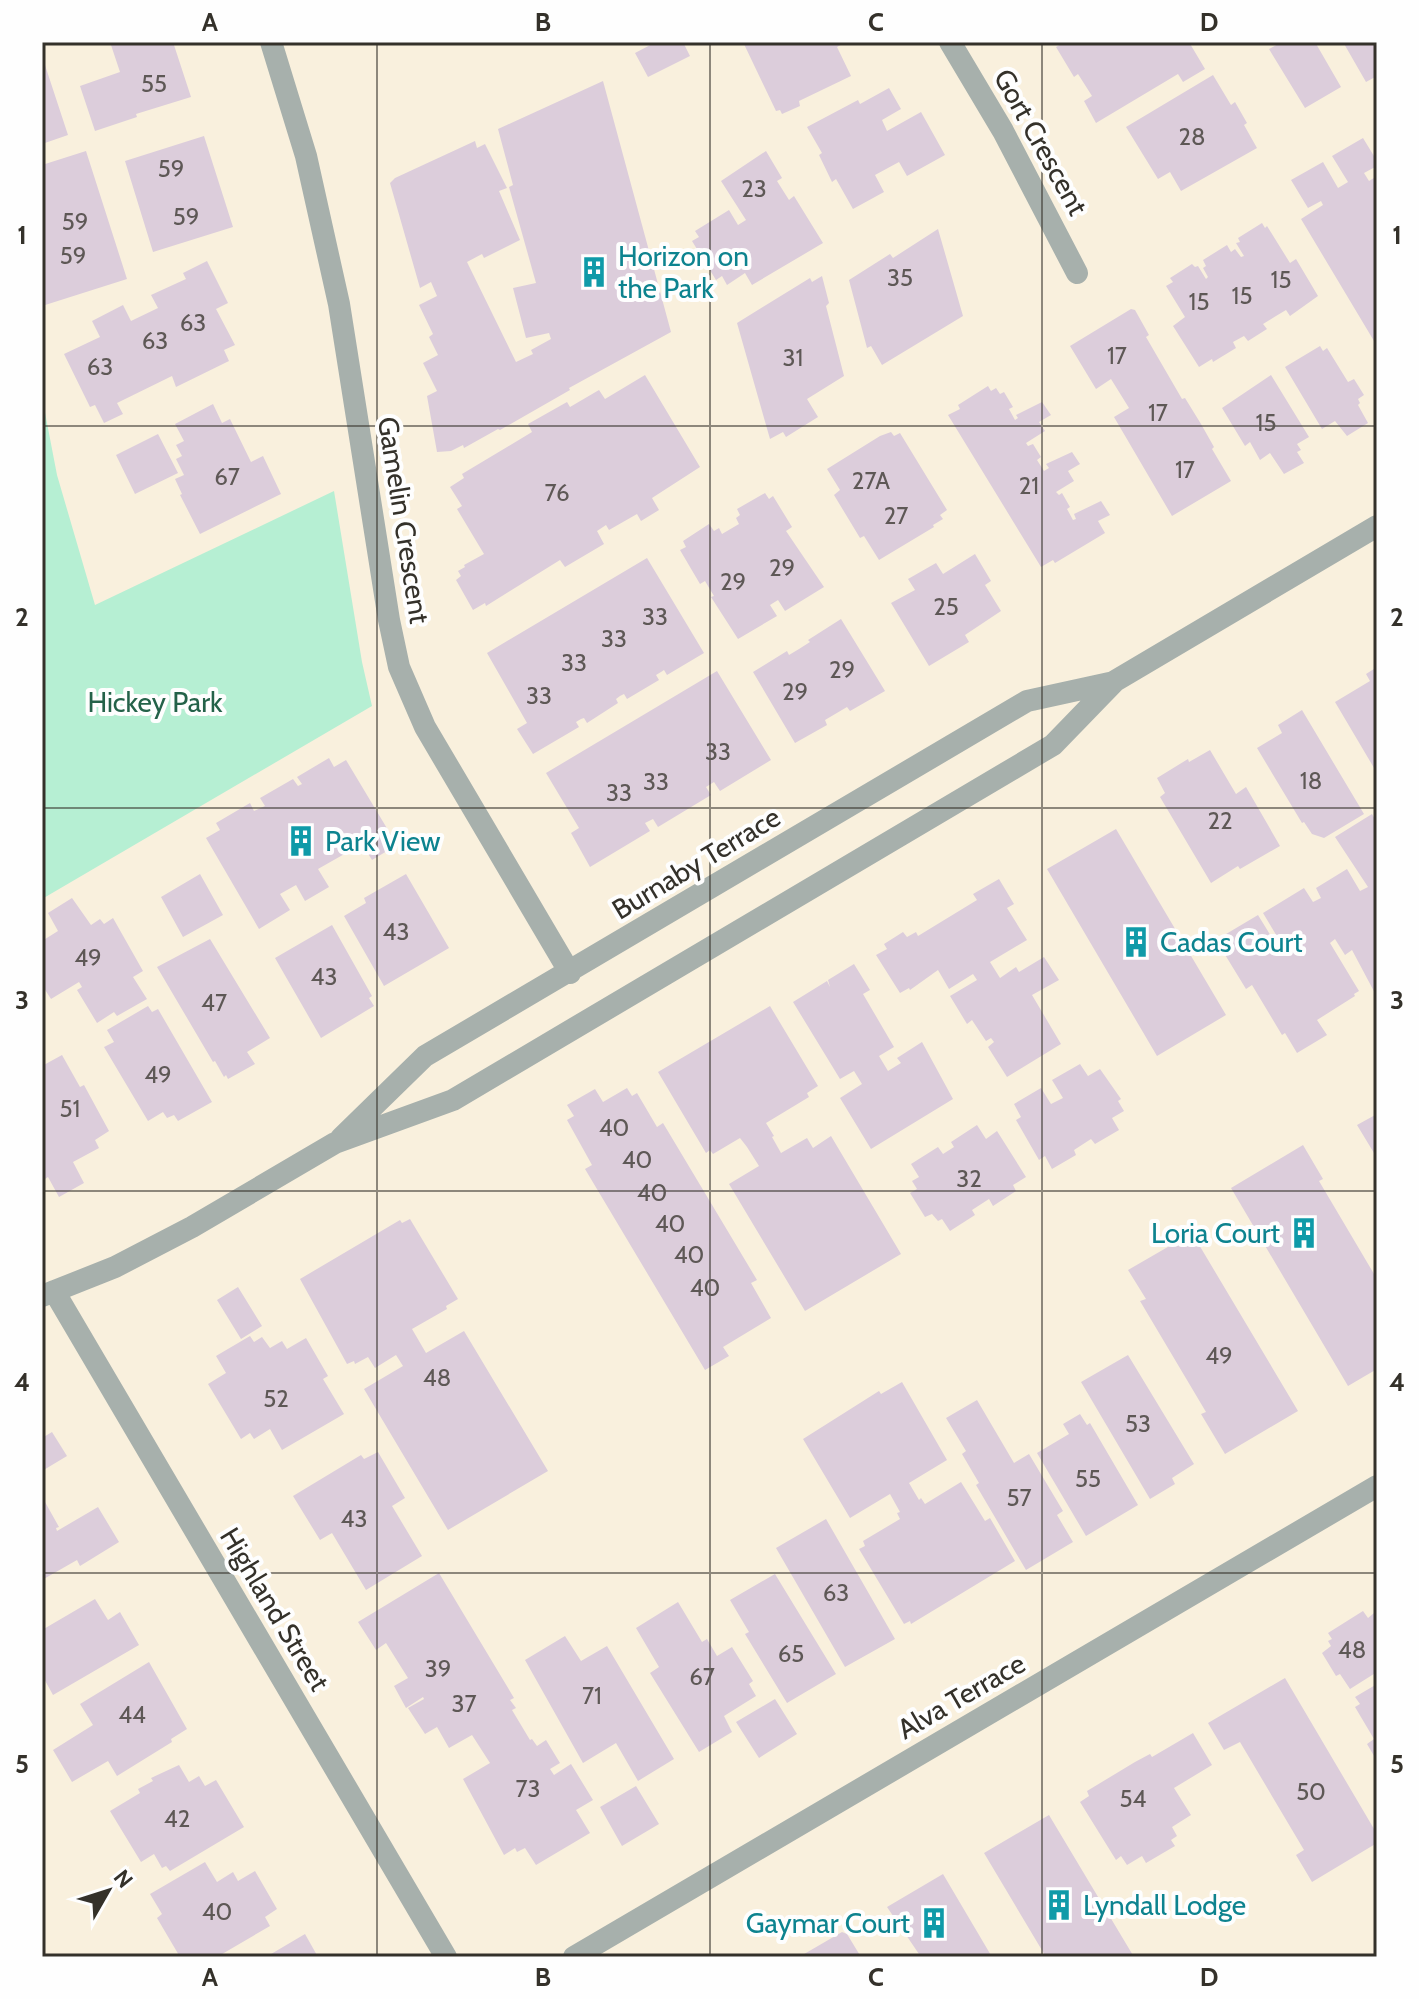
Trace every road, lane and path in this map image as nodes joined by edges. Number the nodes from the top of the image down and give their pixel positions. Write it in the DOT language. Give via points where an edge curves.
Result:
graph roads {
  1 [pos="271,42"];
  2 [pos="950,42"];
  3 [pos="1077,273"];
  4 [pos="1377,526"];
  5 [pos="1115,681"];
  6 [pos="570,973"];
  7 [pos="335,1143"];
  8 [pos="48,1294"];
  9 [pos="1377,1486"];
  10 [pos="446,1957"];
  11 [pos="574,1957"];
  1 -- 6 [label="street, Gamelin Crescent" via="306,156 339,304 399,667 425,727"];
  2 -- 3 [label="street, Gort Crescent" via="1011,144"];
  4 -- 5 [label="street, Burnaby Terrace"];
  5 -- 6 [label="street, Burnaby Terrace" via="1027,701"];
  5 -- 7 [label="street, Burnaby Terrace" via="1053,745 641,990 453,1100"];
  6 -- 7 [label="street, Burnaby Terrace" via="425,1056"];
  7 -- 8 [label="street, Burnaby Terrace" via="192,1227"];
  8 -- 10 [label="street, Highland Street"];
  9 -- 11 [label="street, Alva Terrace"];
}
